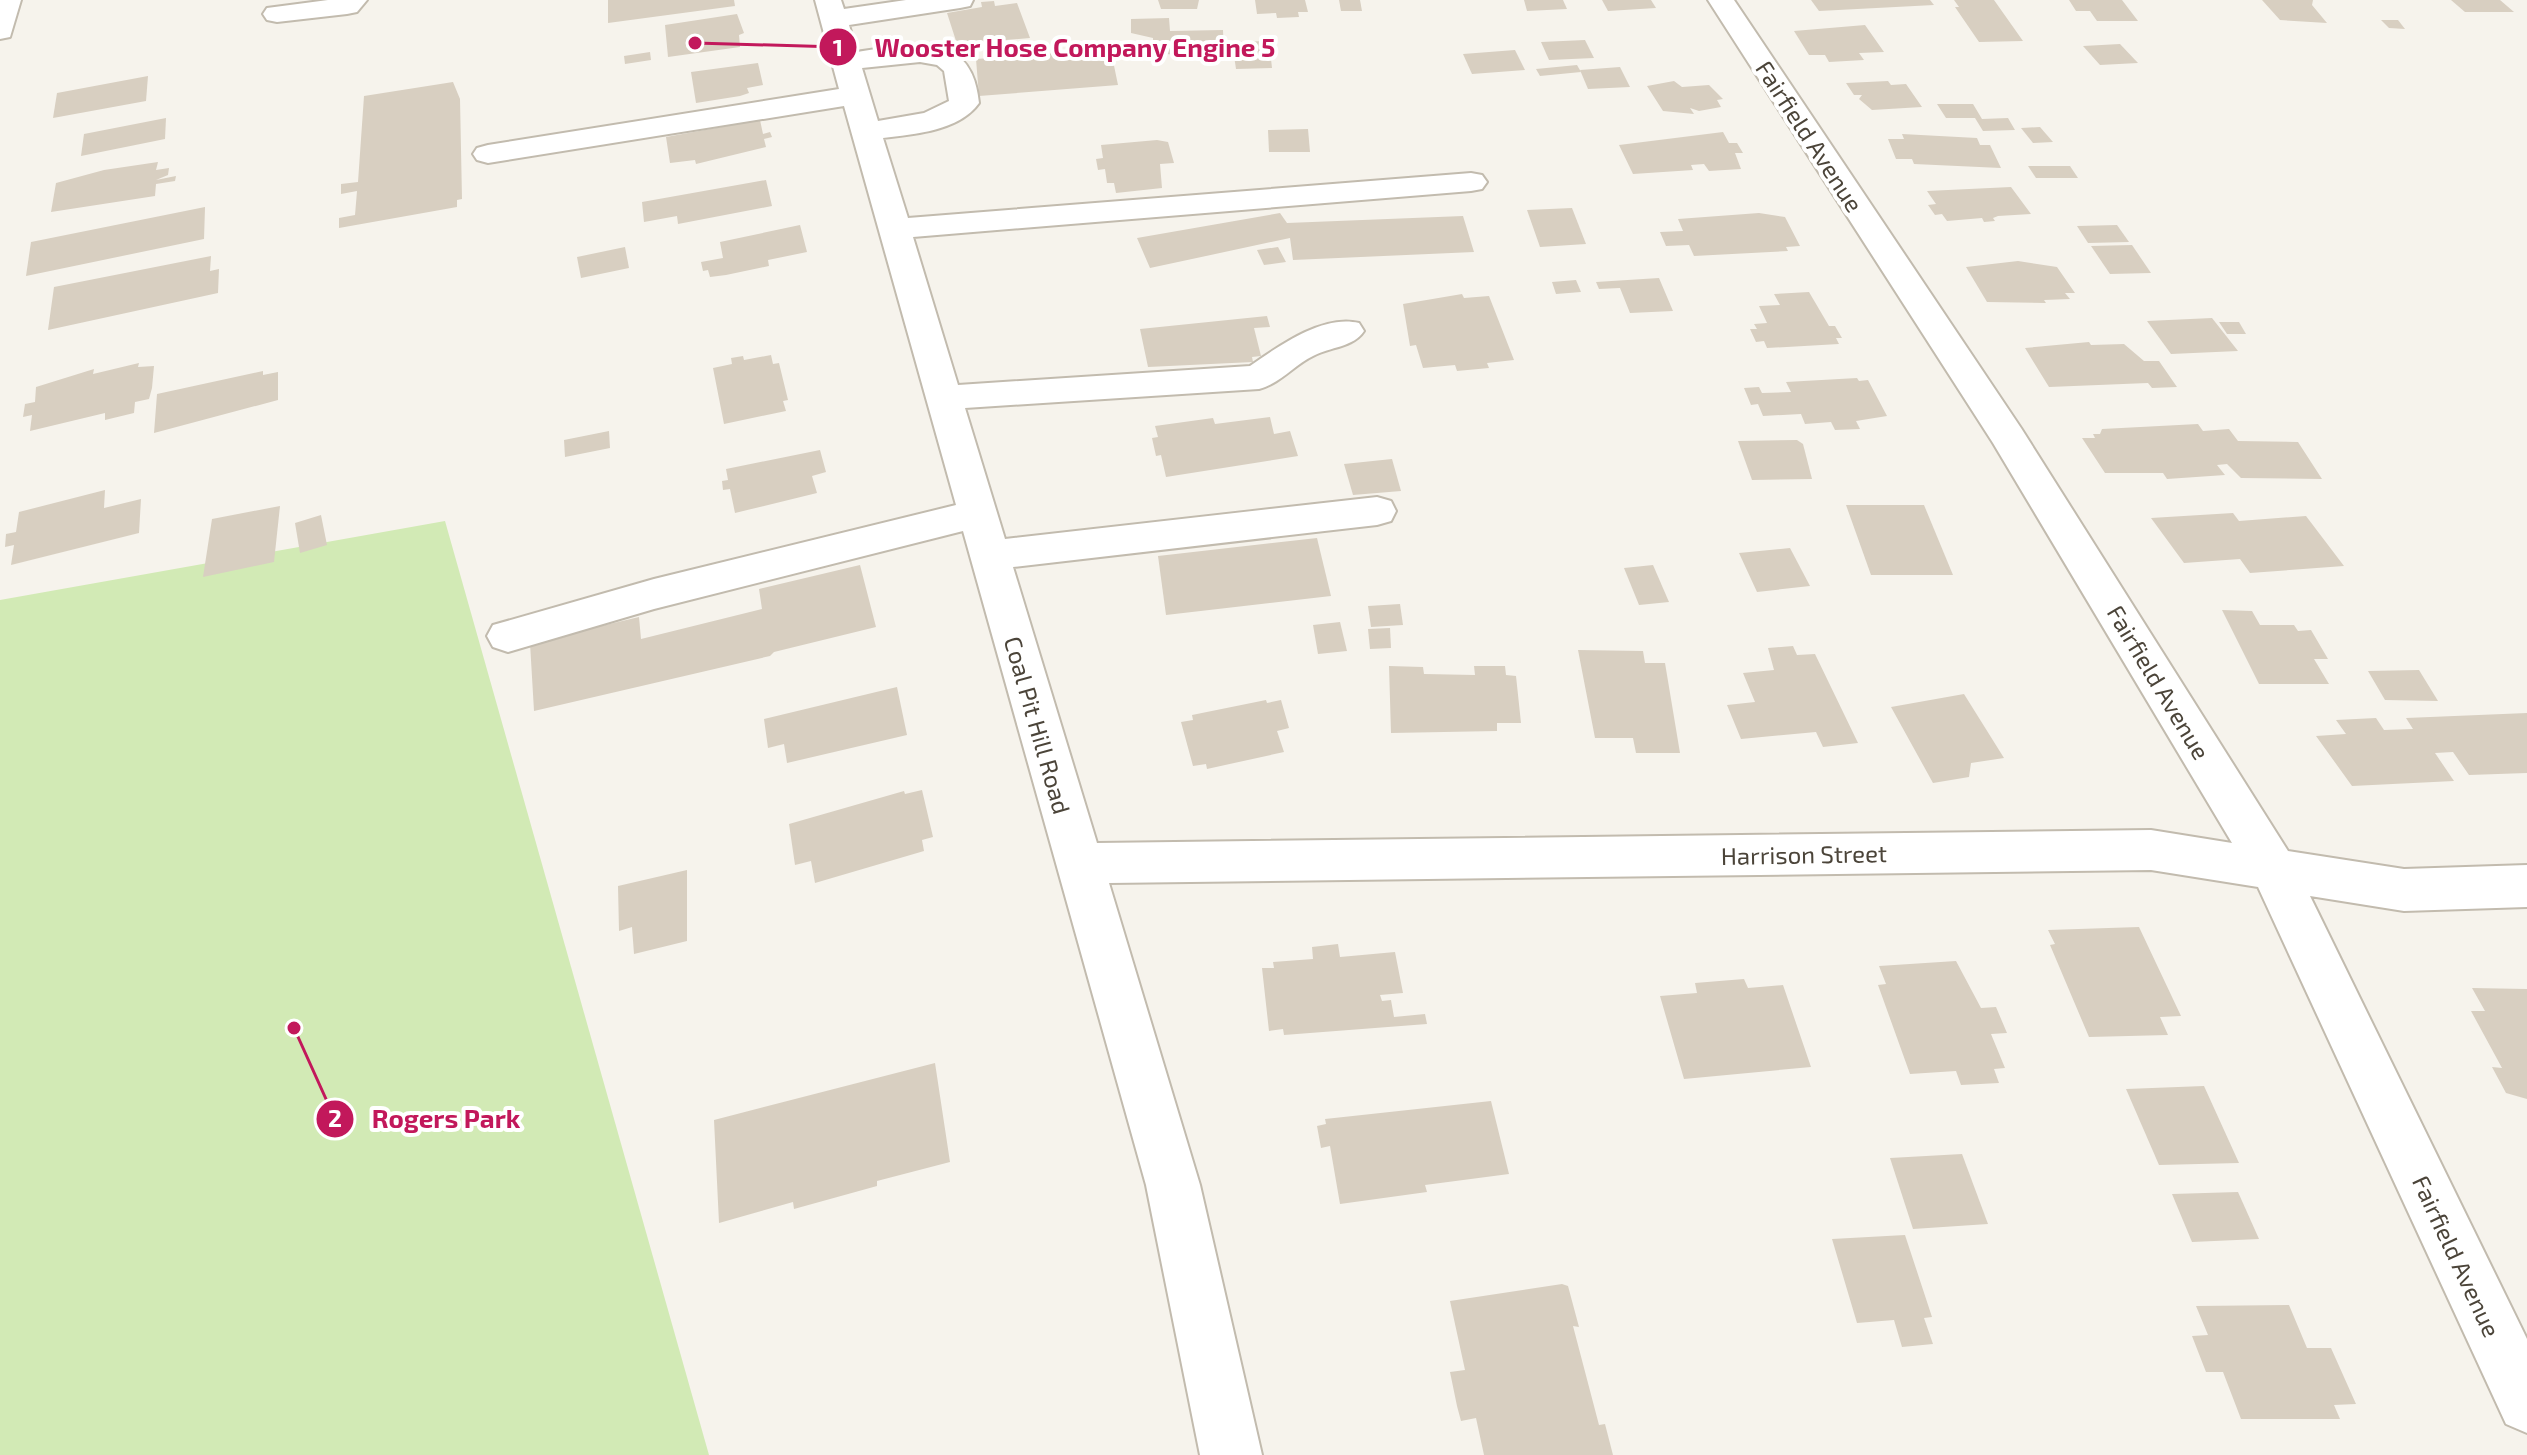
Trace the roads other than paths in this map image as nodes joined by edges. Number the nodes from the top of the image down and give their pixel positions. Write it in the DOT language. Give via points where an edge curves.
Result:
graph roads {
  1 [pos="8,0"];
  2 [pos="354,0"];
  3 [pos="960,0"];
  4 [pos="1721,0"];
  5 [pos="830,9"];
  6 [pos="277,14"];
  7 [pos="0,31"];
  8 [pos="855,96"];
  9 [pos="488,154"];
  10 [pos="1471,182"];
  11 [pos="894,229"];
  12 [pos="1347,331"];
  13 [pos="943,398"];
  14 [pos="1377,511"];
  15 [pos="983,535"];
  16 [pos="508,636"];
  17 [pos="1078,863"];
  18 [pos="2273,869"];
  19 [pos="2527,886"];
  20 [pos="2527,1403"];
  21 [pos="1231,1455"];
  1 -- 7 [label="street"];
  2 -- 6 [label="street" via="347,6"];
  3 -- 5 [label="street"];
  4 -- 18 [label="street, Fairfield Avenue" via="2008,437"];
  5 -- 8 [label="street, Coal Pit Hill Road"];
  8 -- 9 [label="street"];
  8 -- 11 [label="street, Coal Pit Hill Road"];
  10 -- 11 [label="street"];
  11 -- 13 [label="street, Coal Pit Hill Road"];
  12 -- 13 [label="street" via="1300,348 1259,377"];
  13 -- 15 [label="street, Coal Pit Hill Road"];
  14 -- 15 [label="street"];
  15 -- 16 [label="street" via="654,594"];
  15 -- 17 [label="street, Coal Pit Hill Road"];
  17 -- 18 [label="street, Harrison Street" via="2151,850"];
  17 -- 21 [label="street, Coal Pit Hill Road" via="1173,1185"];
  18 -- 19 [label="street, Harrison Street" via="2404,890"];
  18 -- 20 [label="street, Fairfield Avenue"];
}
